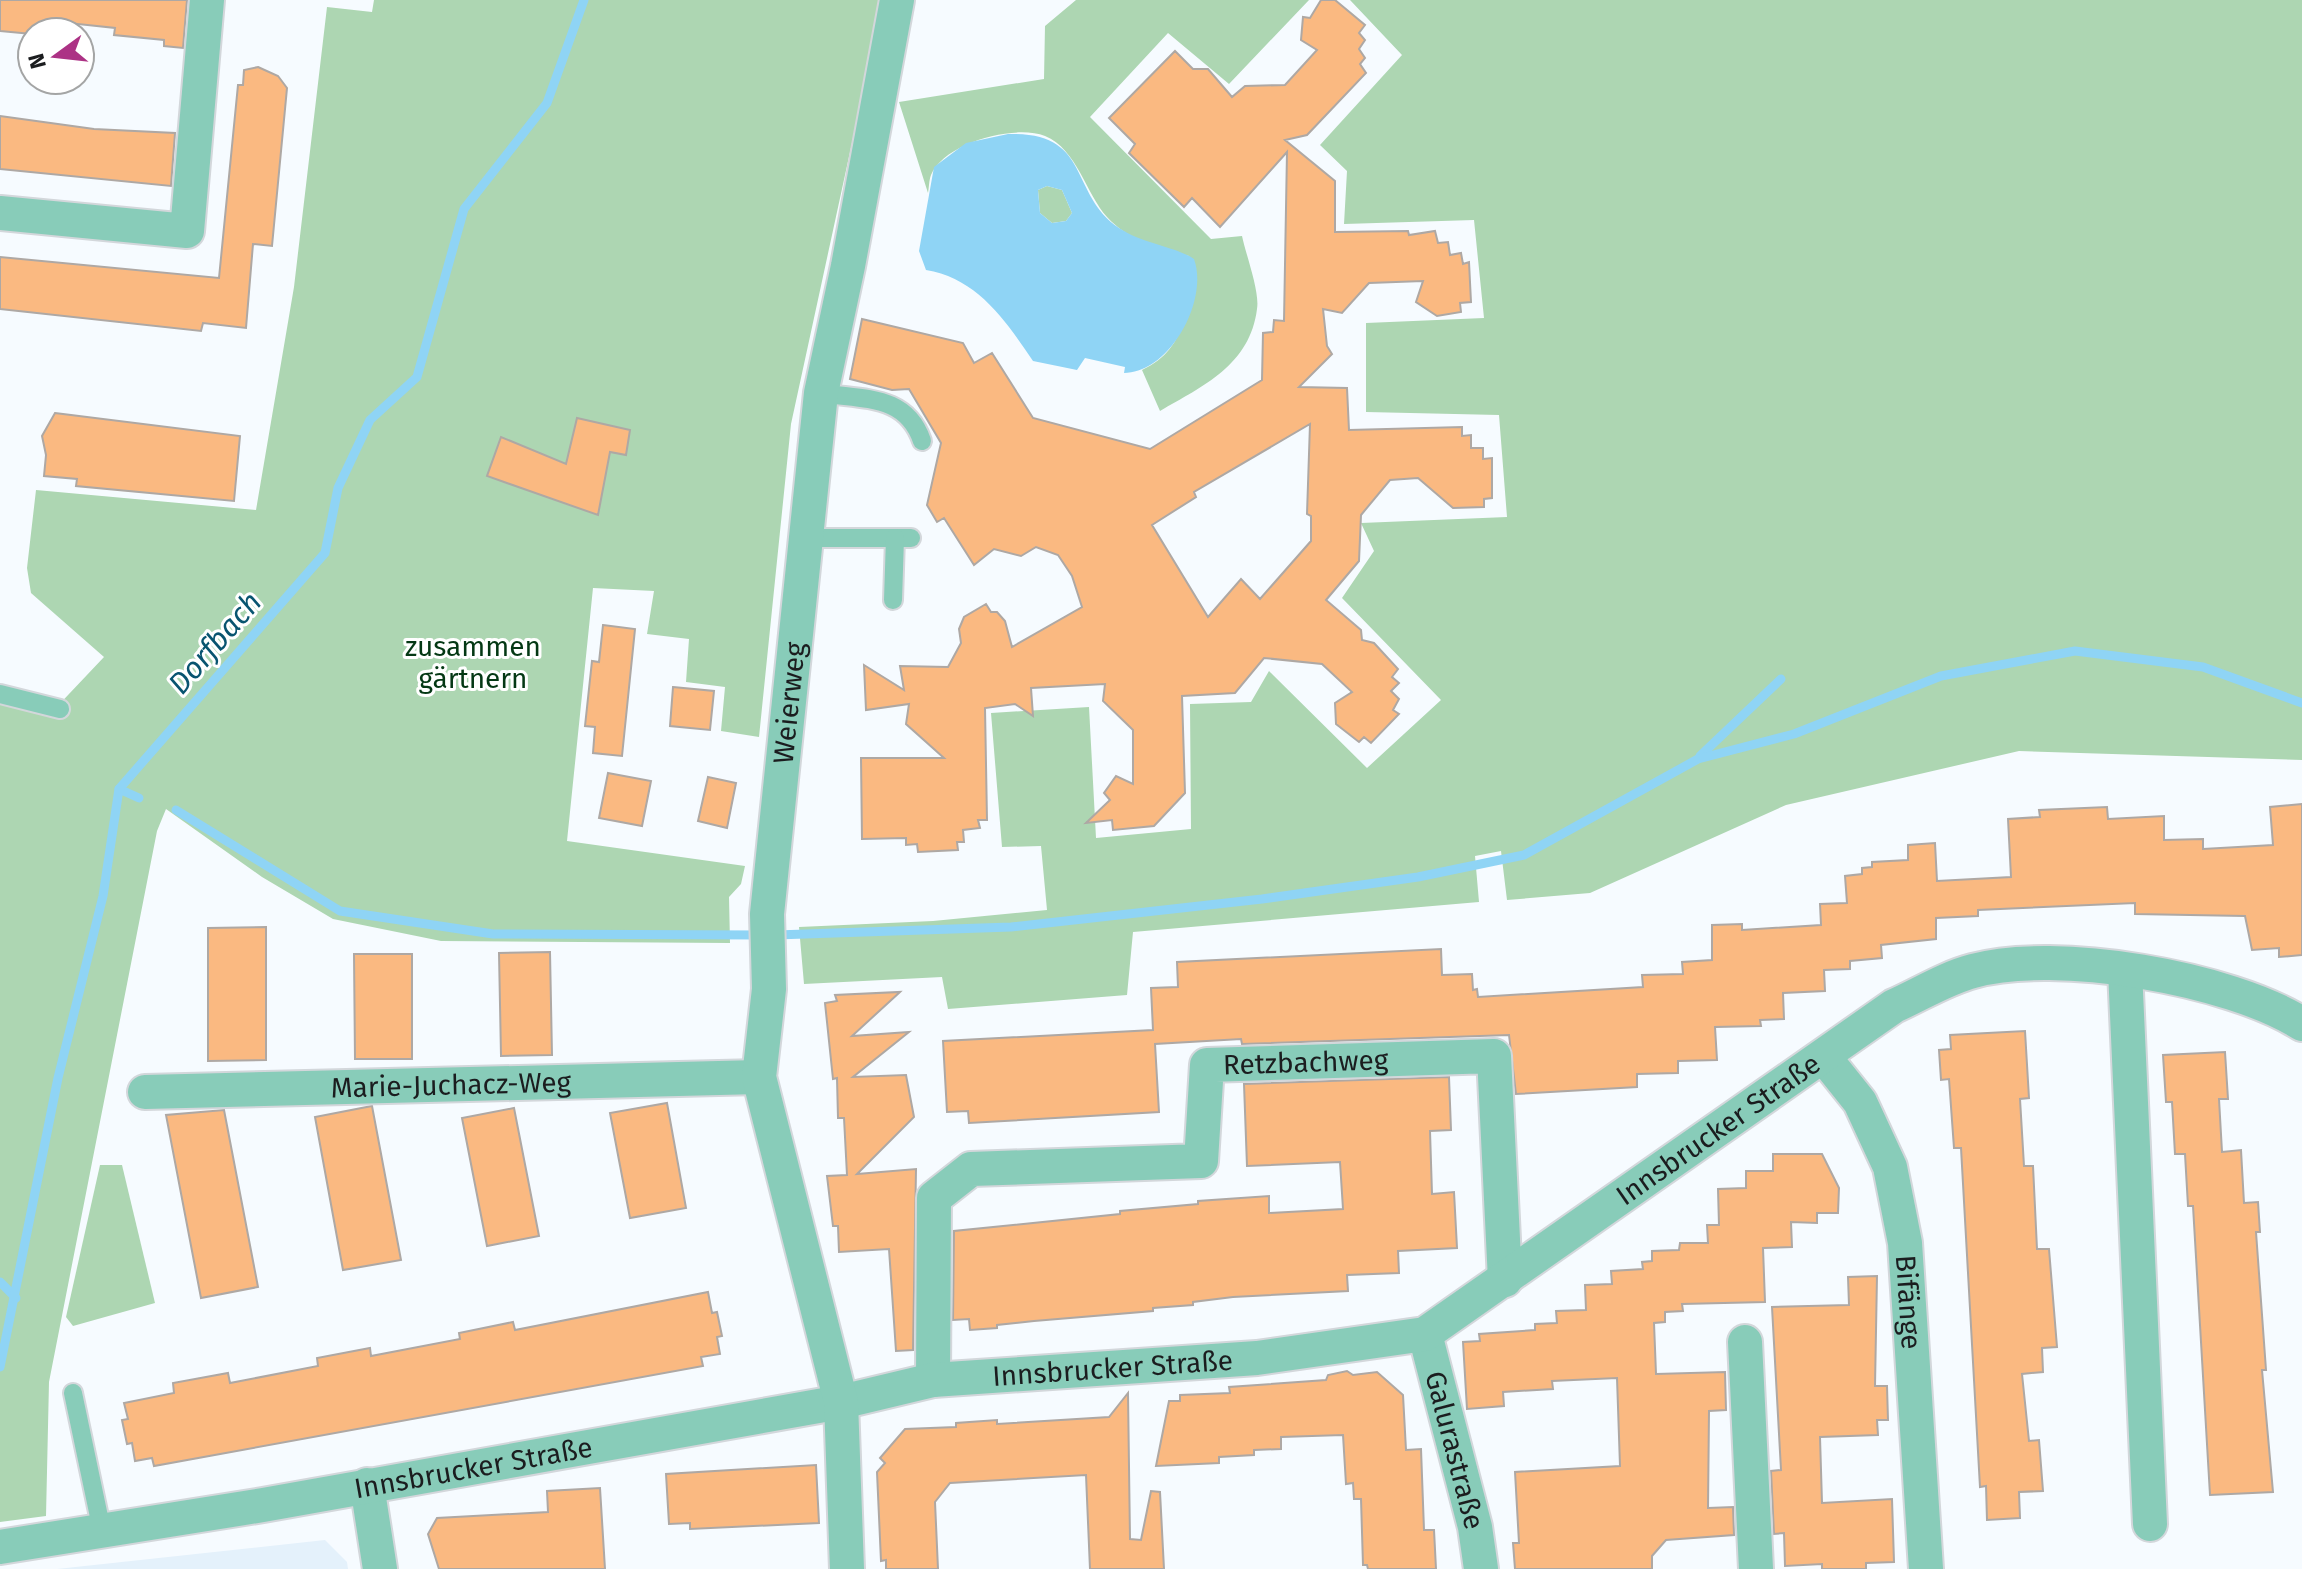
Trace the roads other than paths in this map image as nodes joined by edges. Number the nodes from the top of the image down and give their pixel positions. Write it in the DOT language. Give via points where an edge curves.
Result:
graph roads {
  1 [pos="207,0"];
  2 [pos="897,0"];
  3 [pos="0,213"];
  4 [pos="821,393"];
  5 [pos="922,441"];
  6 [pos="806,538"];
  7 [pos="893,600"];
  8 [pos="0,694"];
  9 [pos="60,709"];
  10 [pos="2125,970"];
  11 [pos="2302,1024"];
  12 [pos="1824,1057"];
  13 [pos="759,1077"];
  14 [pos="145,1092"];
  15 [pos="1505,1280"];
  16 [pos="1425,1334"];
  17 [pos="1745,1342"];
  18 [pos="933,1380"];
  19 [pos="73,1393"];
  20 [pos="841,1402"];
  21 [pos="367,1485"];
  22 [pos="2150,1524"];
  23 [pos="102,1531"];
  24 [pos="13,1545"];
  25 [pos="380,1569"];
  26 [pos="847,1569"];
  27 [pos="1481,1569"];
  28 [pos="1756,1569"];
  29 [pos="1926,1569"];
  1 -- 3 [label="street" via="187,231"];
  2 -- 4 [label="street, Weierweg"];
  4 -- 5 [label="lane" via="894,405 916,425"];
  4 -- 6 [label="street, Weierweg"];
  6 -- 7 [label="lane" via="903,538"];
  6 -- 13 [label="street, Weierweg" via="767,935 769,989"];
  8 -- 9 [label="lane"];
  10 -- 11 [label="street, Innsbrucker Straße" via="2218,988"];
  10 -- 12 [label="street, Innsbrucker Straße" via="2045,962 1973,971 1894,1006"];
  10 -- 22 [label="street"];
  12 -- 15 [label="street, Innsbrucker Straße"];
  12 -- 29 [label="street, Bifänge" via="1860,1102 1890,1167 1905,1243"];
  13 -- 14 [label="street, Marie-Juchacz-Weg"];
  13 -- 20 [label="street, Weierweg"];
  15 -- 16 [label="street, Innsbrucker Straße"];
  15 -- 18 [label="street, Retzbachweg" via="1494,1056 1207,1065 1201,1161 971,1169 934,1198"];
  16 -- 18 [label="street, Innsbrucker Straße" via="1257,1358"];
  16 -- 27 [label="street, Galurastraße"];
  17 -- 28 [label="street"];
  18 -- 20 [label="street, Innsbrucker Straße"];
  19 -- 23 [label="lane"];
  20 -- 21 [label="street, Innsbrucker Straße"];
  20 -- 26 [label="street, Weierweg"];
  21 -- 23 [label="street, Innsbrucker Straße"];
  21 -- 25 [label="street"];
  23 -- 24 [label="street, Innsbrucker Straße"];
}
